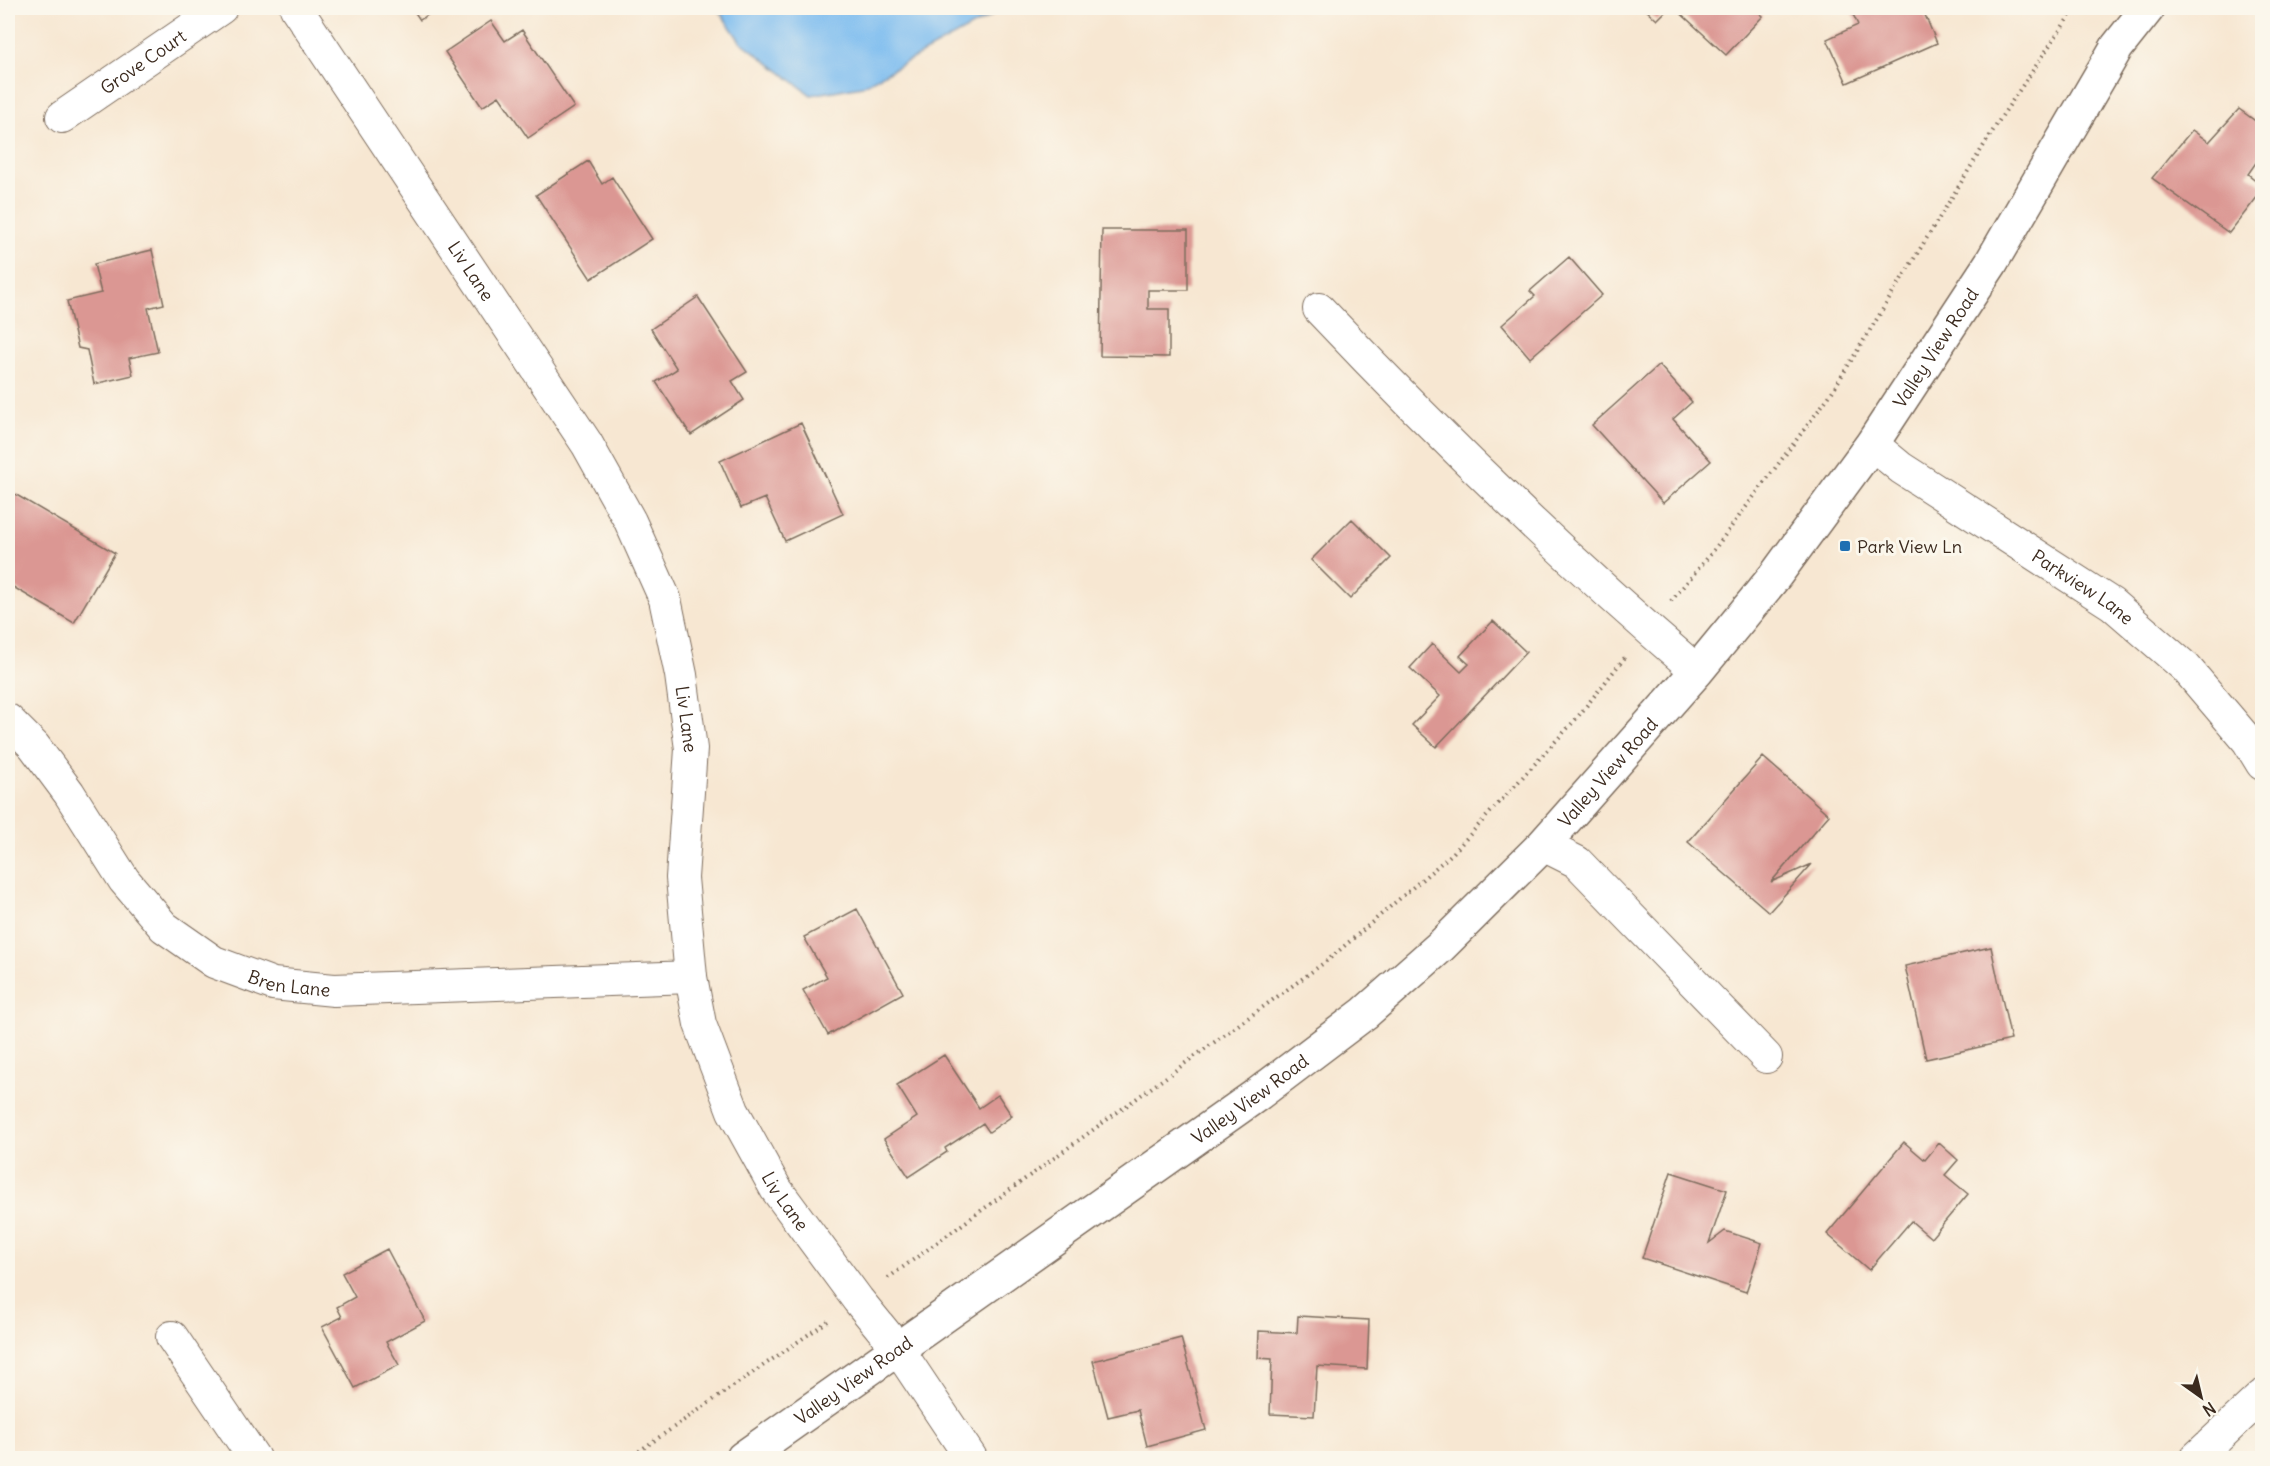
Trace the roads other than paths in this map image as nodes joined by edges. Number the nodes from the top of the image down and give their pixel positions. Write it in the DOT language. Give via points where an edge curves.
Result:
graph roads {
  1 [pos="221,8"];
  2 [pos="296,8"];
  3 [pos="2148,8"];
  4 [pos="62,117"];
  5 [pos="1319,309"];
  6 [pos="1872,444"];
  7 [pos="1697,671"];
  8 [pos="8,720"];
  9 [pos="2262,764"];
  10 [pos="1543,845"];
  11 [pos="691,977"];
  12 [pos="1766,1057"];
  13 [pos="172,1337"];
  14 [pos="898,1349"];
  15 [pos="2262,1396"];
  16 [pos="254,1458"];
  17 [pos="743,1458"];
  18 [pos="971,1458"];
  19 [pos="2196,1458"];
  1 -- 4 [label="street, Grove Court"];
  2 -- 11 [label="street, Liv Lane" via="587,444 630,521 665,599 691,748 682,878"];
  3 -- 6 [label="street, Valley View Road" via="2117,47 1991,263"];
  5 -- 7 [label="street" via="1489,483"];
  6 -- 7 [label="street, Valley View Road" via="1775,576"];
  6 -- 9 [label="street, Parkview Lane" via="1901,468 2112,604 2186,668 2248,741"];
  7 -- 10 [label="street, Valley View Road"];
  8 -- 11 [label="street, Bren Lane" via="69,793 124,880 164,927 214,962 273,984 334,990"];
  10 -- 12 [label="street" via="1577,862"];
  10 -- 14 [label="street, Valley View Road" via="1441,946 1365,1013 1258,1094"];
  11 -- 14 [label="street, Liv Lane" via="700,1024 733,1111 776,1189"];
  13 -- 16 [label="street"];
  14 -- 17 [label="street, Valley View Road"];
  14 -- 18 [label="street, Liv Lane"];
  15 -- 19 [label="street"];
}
